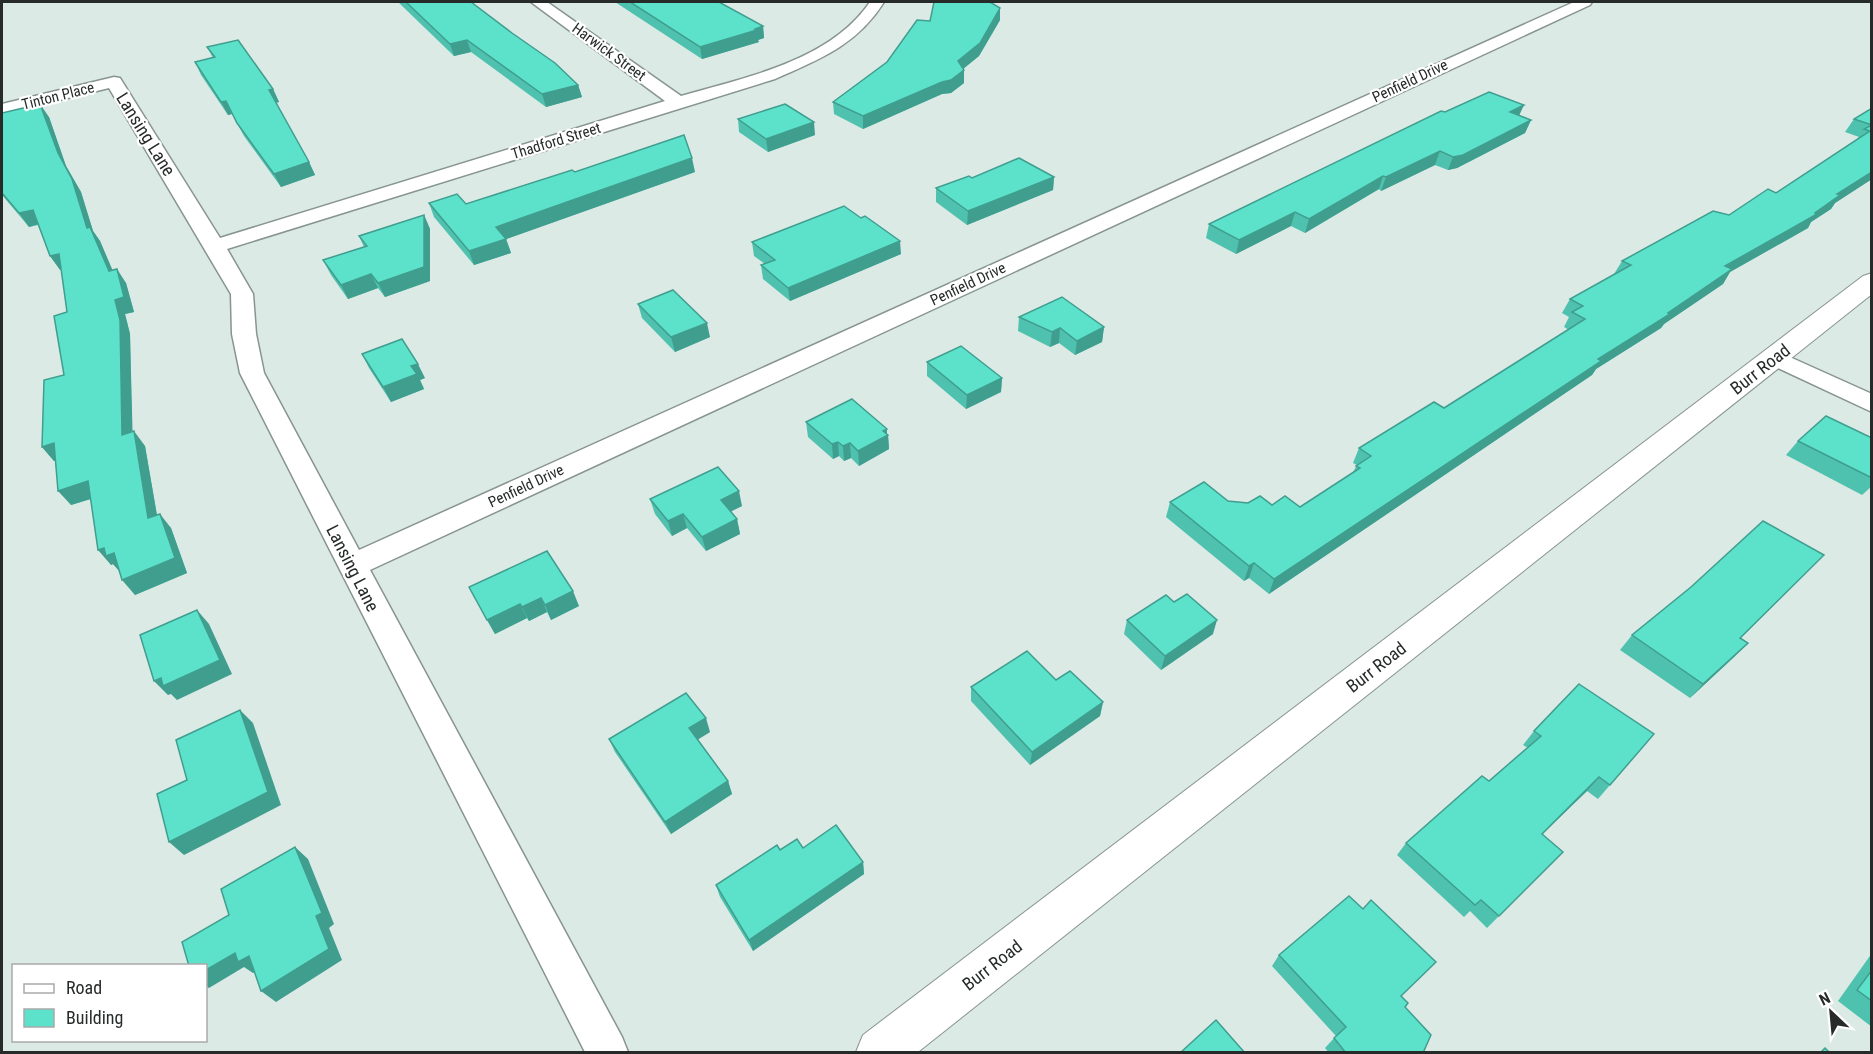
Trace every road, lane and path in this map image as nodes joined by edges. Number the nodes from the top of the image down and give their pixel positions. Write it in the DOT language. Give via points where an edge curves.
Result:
graph roads {
  1 [pos="538,2"];
  2 [pos="876,2"];
  3 [pos="1585,2"];
  4 [pos="114,82"];
  5 [pos="679,103"];
  6 [pos="2,110"];
  7 [pos="215,246"];
  8 [pos="1872,281"];
  9 [pos="1774,357"];
  10 [pos="1872,404"];
  11 [pos="351,566"];
  12 [pos="607,1053"];
  13 [pos="880,1053"];
  1 -- 5 [label="street, Harwick Street"];
  2 -- 5 [label="street, Thadford Street" via="870,15 849,35 814,56 769,75"];
  3 -- 11 [label="street, Penfield Drive"];
  4 -- 6 [label="street, Tinton Place"];
  4 -- 7 [label="street, Lansing Lane"];
  5 -- 7 [label="street, Thadford Street"];
  7 -- 11 [label="street, Lansing Lane" via="242,294 244,334 252,373"];
  8 -- 9 [label="street, Burr Road"];
  9 -- 10 [label="street"];
  9 -- 13 [label="street, Burr Road"];
  11 -- 12 [label="street, Lansing Lane"];
}
